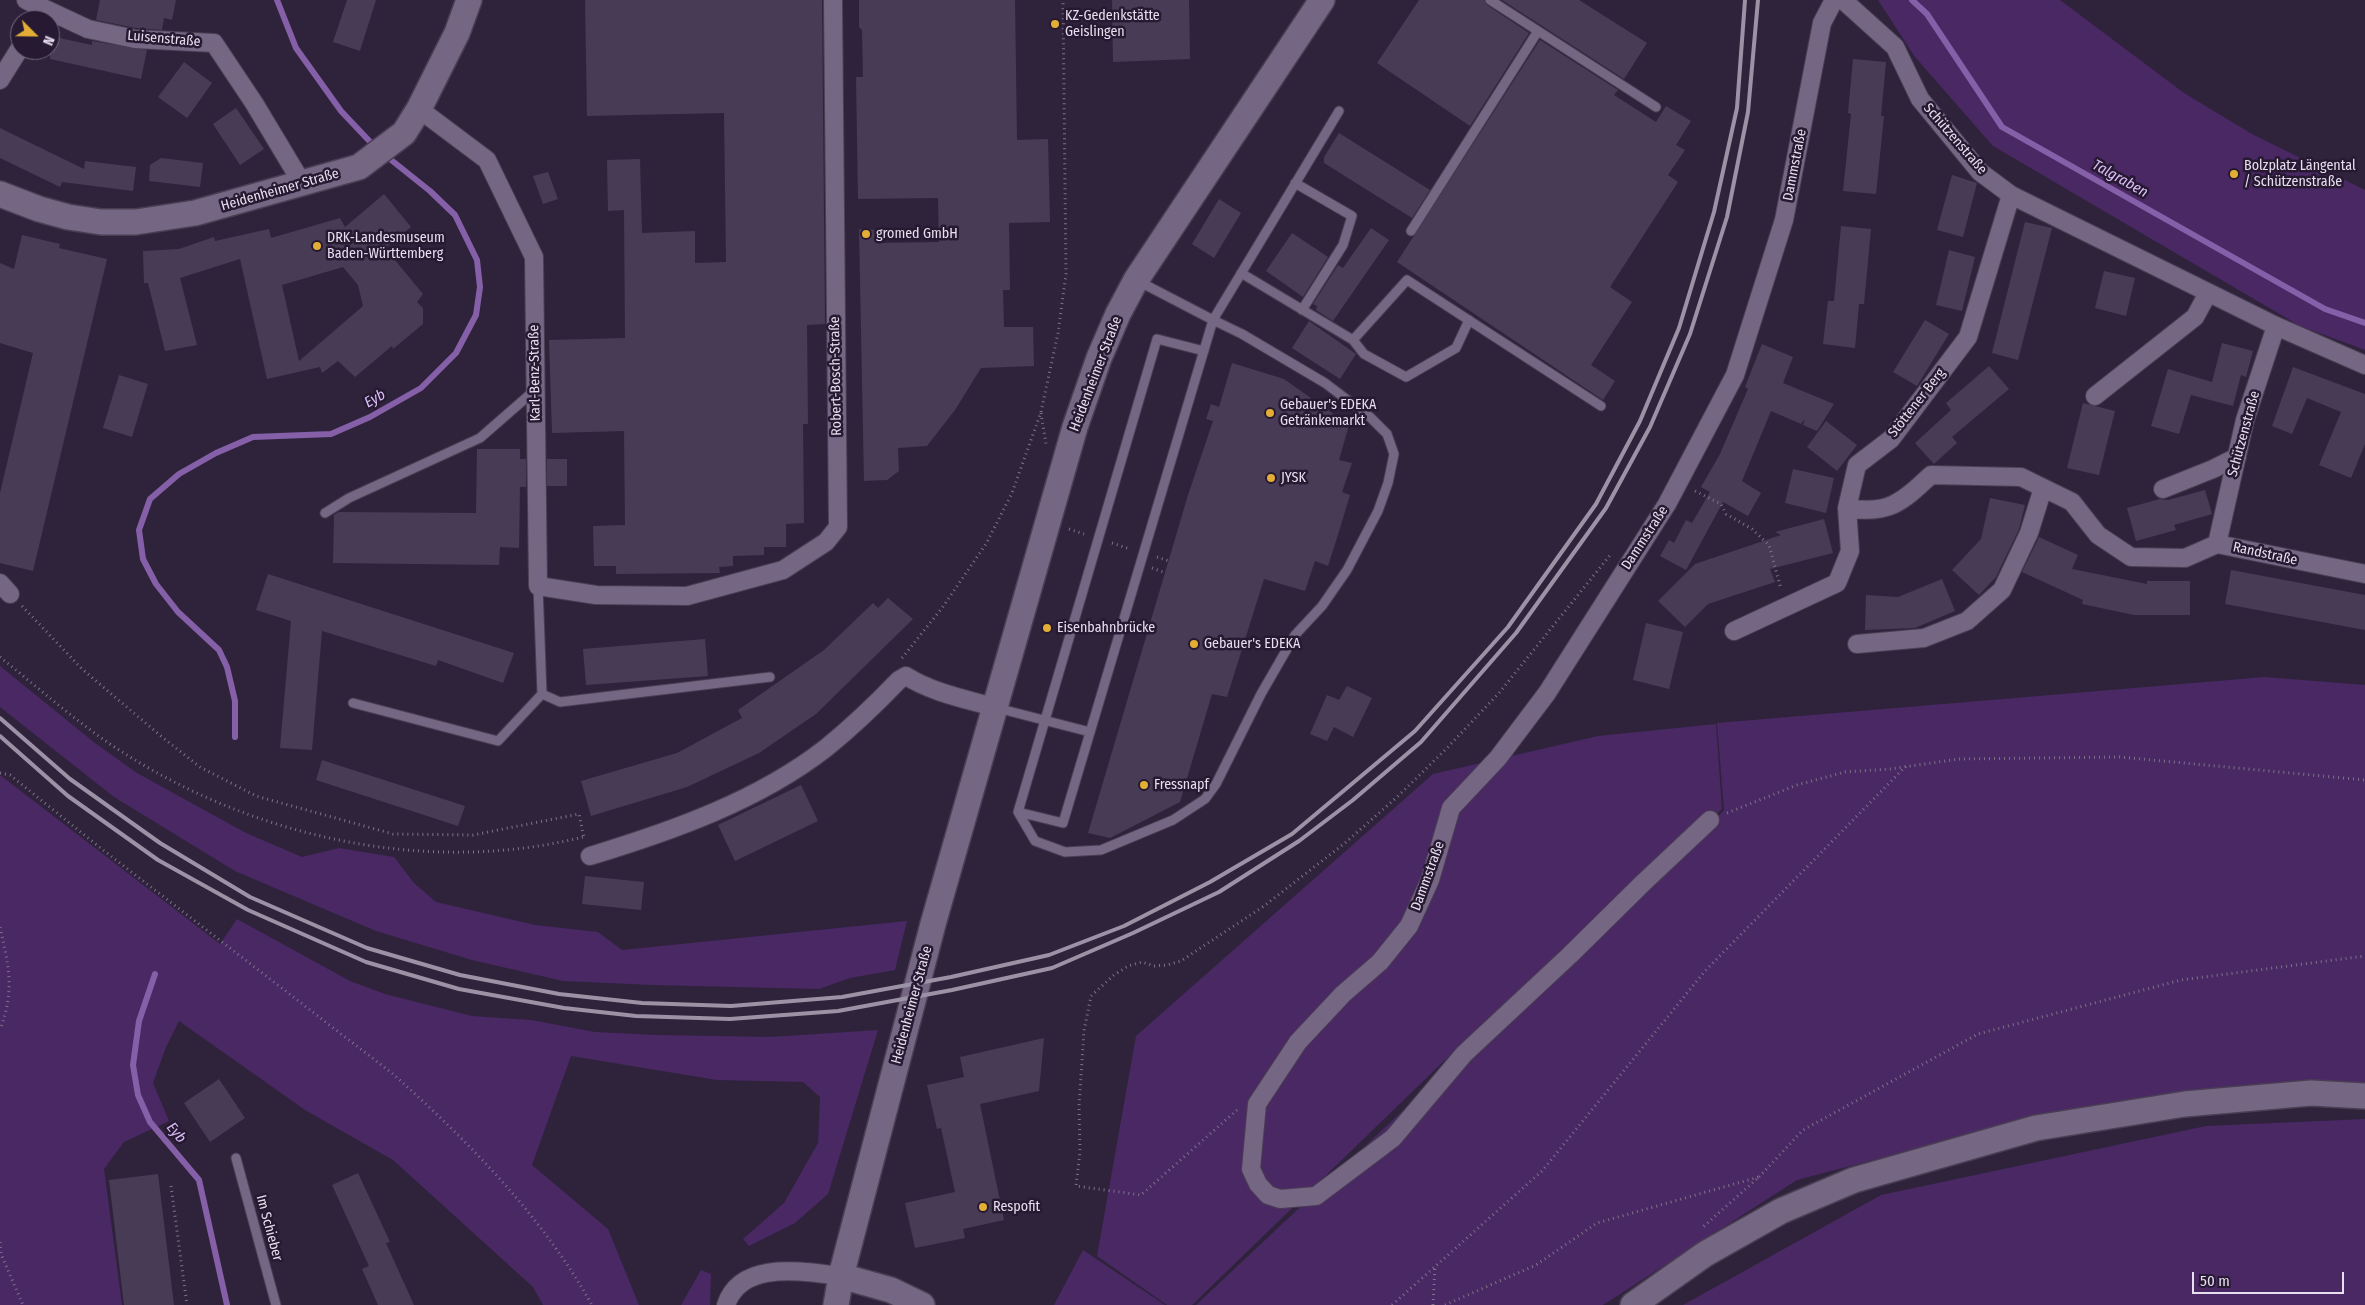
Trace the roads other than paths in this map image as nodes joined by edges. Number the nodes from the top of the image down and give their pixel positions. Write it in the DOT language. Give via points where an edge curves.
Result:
graph roads {
  1 [pos="26,0"];
  2 [pos="469,0"];
  3 [pos="833,0"];
  4 [pos="1322,0"];
  5 [pos="1490,0"];
  6 [pos="1834,0"];
  7 [pos="1843,0"];
  8 [pos="36,10"];
  9 [pos="60,20"];
  10 [pos="1538,32"];
  11 [pos="12,60"];
  12 [pos="0,80"];
  13 [pos="1656,107"];
  14 [pos="419,109"];
  15 [pos="1339,111"];
  16 [pos="302,183"];
  17 [pos="1296,183"];
  18 [pos="0,194"];
  19 [pos="2011,195"];
  20 [pos="1411,231"];
  21 [pos="1241,273"];
  22 [pos="1136,280"];
  23 [pos="2208,293"];
  24 [pos="1302,310"];
  25 [pos="1213,320"];
  26 [pos="1469,320"];
  27 [pos="2276,326"];
  28 [pos="1352,340"];
  29 [pos="1204,351"];
  30 [pos="2365,365"];
  31 [pos="536,390"];
  32 [pos="2095,396"];
  33 [pos="1600,406"];
  34 [pos="2237,457"];
  35 [pos="2043,488"];
  36 [pos="2163,489"];
  37 [pos="1847,508"];
  38 [pos="325,513"];
  39 [pos="2217,544"];
  40 [pos="2365,574"];
  41 [pos="538,586"];
  42 [pos="1734,631"];
  43 [pos="1857,644"];
  44 [pos="770,677"];
  45 [pos="542,694"];
  46 [pos="353,703"];
  47 [pos="997,708"];
  48 [pos="1043,721"];
  49 [pos="1090,732"];
  50 [pos="1018,812"];
  51 [pos="1710,820"];
  52 [pos="590,856"];
  53 [pos="2365,1096"];
  54 [pos="236,1158"];
  55 [pos="841,1276"];
  56 [pos="276,1305"];
  57 [pos="726,1305"];
  58 [pos="836,1305"];
  59 [pos="922,1305"];
  60 [pos="1633,1305"];
  1 -- 8 [label="street, Luisenstraße"];
  2 -- 14 [label="street, Heidenheimer Straße"];
  3 -- 41 [label="street, Robert-Bosch-Straße" via="838,527 826,542 783,570 687,596 596,595"];
  4 -- 22 [label="street, Heidenheimer Straße"];
  5 -- 10 [label="lane"];
  6 -- 51 [label="street, Dammstraße" via="1822,23 1784,220 1735,374 1666,504 1547,693 1498,758 1451,808 1430,880 1409,926 1380,962 1343,994 1298,1042 1257,1104 1251,1169 1258,1184 1268,1194 1280,1199 1316,1196 1392,1138 1464,1054"];
  7 -- 19 [label="street, Schützenstraße" via="1895,47 1920,99 1980,172"];
  9 -- 16 [label="street, Luisenstraße" via="136,39 214,43"];
  10 -- 13 [label="lane"];
  10 -- 20 [label="lane"];
  11 -- 12 [label="street"];
  14 -- 16 [label="street, Heidenheimer Straße" via="404,133 359,167"];
  14 -- 31 [label="street, Karl-Benz-Straße" via="487,160 534,257"];
  15 -- 17 [label="lane"];
  16 -- 18 [label="street, Heidenheimer Straße" via="195,213 136,222 101,222 68,217"];
  17 -- 21 [label="lane"];
  17 -- 24 [label="lane" via="1352,216 1342,245"];
  19 -- 23 [label="street, Schützenstraße"];
  19 -- 37 [label="street, Stöttener Berg" via="1968,337 1891,439 1857,465"];
  21 -- 24 [label="lane"];
  21 -- 25 [label="lane"];
  22 -- 25 [label="lane"];
  22 -- 47 [label="street, Heidenheimer Straße" via="1099,358 1075,427"];
  23 -- 27 [label="street, Schützenstraße"];
  23 -- 32 [label="street" via="2195,316"];
  24 -- 28 [label="lane"];
  25 -- 29 [label="lane"];
  25 -- 50 [label="lane" via="1325,383 1387,434 1394,454 1378,511 1348,570 1322,606 1295,635 1205,799 1173,820 1101,850 1065,852 1035,841"];
  26 -- 28 [label="lane" via="1456,348 1406,377 1364,354"];
  26 -- 28 [label="lane" via="1407,280"];
  26 -- 33 [label="lane"];
  27 -- 30 [label="street, Schützenstraße"];
  27 -- 34 [label="street, Schützenstraße" via="2245,420"];
  29 -- 48 [label="lane" via="1157,339"];
  29 -- 49 [label="lane"];
  31 -- 38 [label="lane" via="480,438 349,498"];
  31 -- 41 [label="street, Karl-Benz-Straße"];
  34 -- 36 [label="street"];
  34 -- 39 [label="street, Schützenstraße"];
  35 -- 37 [label="street, Randstraße" via="2021,477 1931,476 1900,503 1869,512"];
  35 -- 39 [label="street, Randstraße" via="2072,502 2098,535 2132,557 2185,558"];
  35 -- 43 [label="street" via="2029,533 2002,590 1967,621 1924,638"];
  37 -- 42 [label="street, Stöttener Berg" via="1850,551 1837,583"];
  39 -- 40 [label="street, Randstraße"];
  41 -- 45 [label="lane"];
  44 -- 45 [label="lane" via="560,702"];
  45 -- 46 [label="lane" via="498,741"];
  47 -- 48 [label="lane"];
  47 -- 52 [label="street" via="920,685 906,676 826,748 794,770 699,818"];
  47 -- 55 [label="street, Heidenheimer Straße" via="912,1001"];
  48 -- 49 [label="lane"];
  48 -- 50 [label="lane"];
  49 -- 50 [label="lane" via="1063,823"];
  53 -- 60 [label="street" via="2311,1094 2185,1104 2036,1128 1892,1169 1854,1180 1781,1211 1705,1254"];
  54 -- 56 [label="lane, Im Schieber"];
  55 -- 57 [label="street" via="773,1272 751,1276 729,1294"];
  55 -- 58 [label="street, Heidenheimer Straße"];
  55 -- 59 [label="street" via="891,1290"];
}
